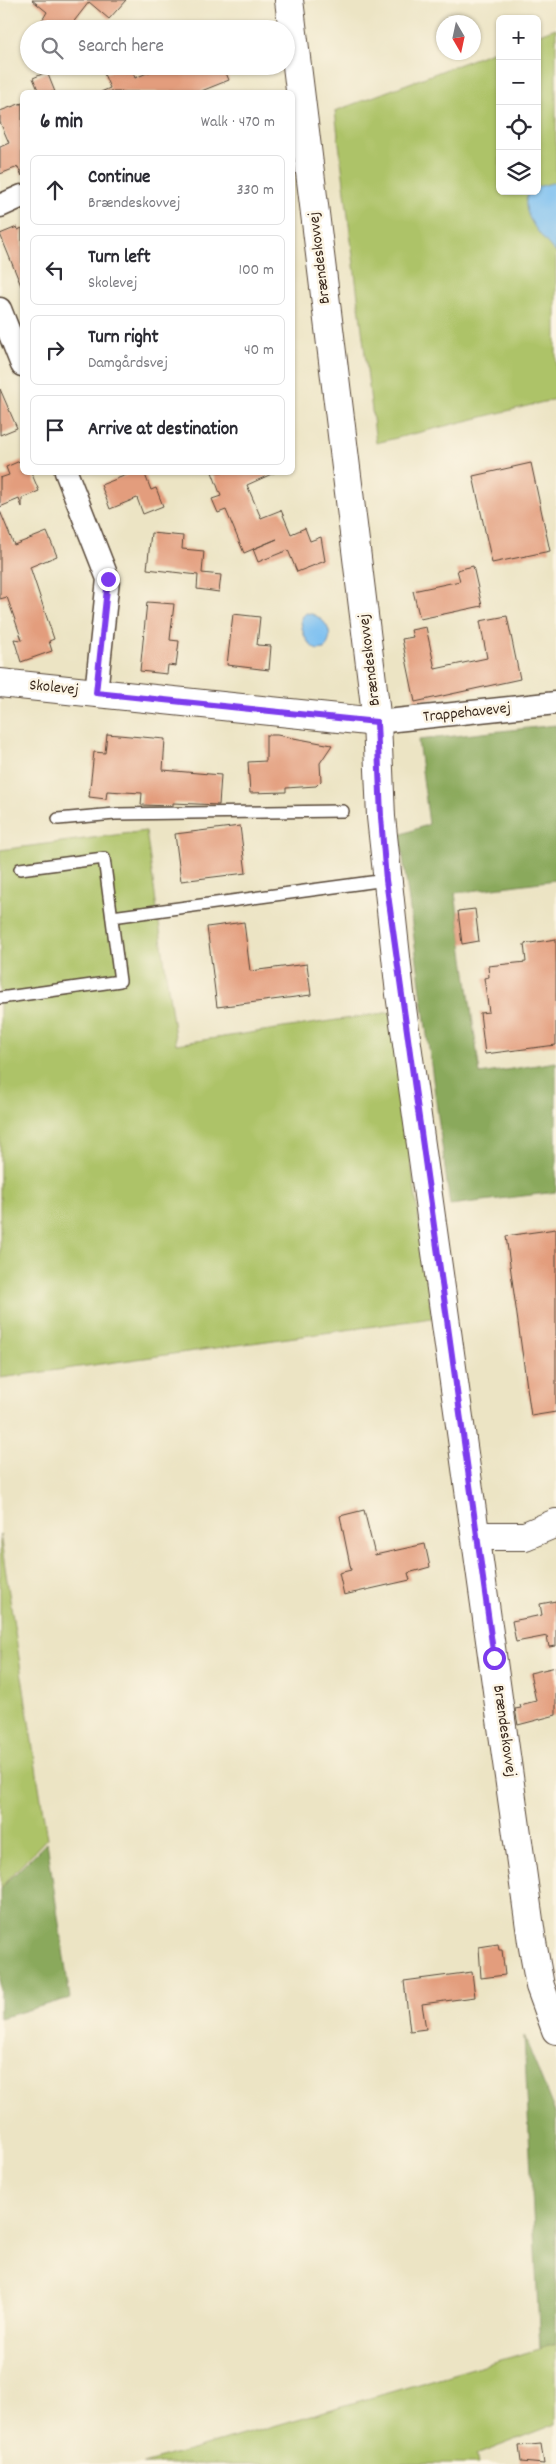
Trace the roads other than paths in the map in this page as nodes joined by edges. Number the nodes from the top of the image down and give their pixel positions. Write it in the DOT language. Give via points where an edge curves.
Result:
graph roads {
  1 [pos="289,0"];
  2 [pos="291,20"];
  3 [pos="295,49"];
  4 [pos="20,197"];
  5 [pos="0,206"];
  6 [pos="0,309"];
  7 [pos="20,360"];
  8 [pos="70,475"];
  9 [pos="0,683"];
  10 [pos="96,693"];
  11 [pos="556,703"];
  12 [pos="377,722"];
  13 [pos="343,811"];
  14 [pos="58,819"];
  15 [pos="20,869"];
  16 [pos="386,880"];
  17 [pos="112,917"];
  18 [pos="0,998"];
  19 [pos="556,1523"];
  20 [pos="476,1536"];
  21 [pos="556,2030"];
  1 -- 2 [label="street, Brændeskovvej"];
  3 -- 12 [label="street, Brændeskovvej"];
  4 -- 5 [label="street"];
  6 -- 7 [label="street"];
  8 -- 10 [label="street" via="108,579"];
  9 -- 10 [label="street, Skolevej"];
  10 -- 12 [label="street, Skolevej"];
  11 -- 12 [label="street, Trappehavevej"];
  12 -- 16 [label="street, Brændeskovvej"];
  13 -- 14 [label="lane" via="115,814"];
  15 -- 17 [label="lane" via="104,858"];
  16 -- 17 [label="lane"];
  16 -- 20 [label="street, Brændeskovvej"];
  17 -- 18 [label="lane" via="120,981"];
  19 -- 20 [label="street" via="525,1536"];
  20 -- 21 [label="street, Brændeskovvej" via="532,1942 540,1986"];
}
